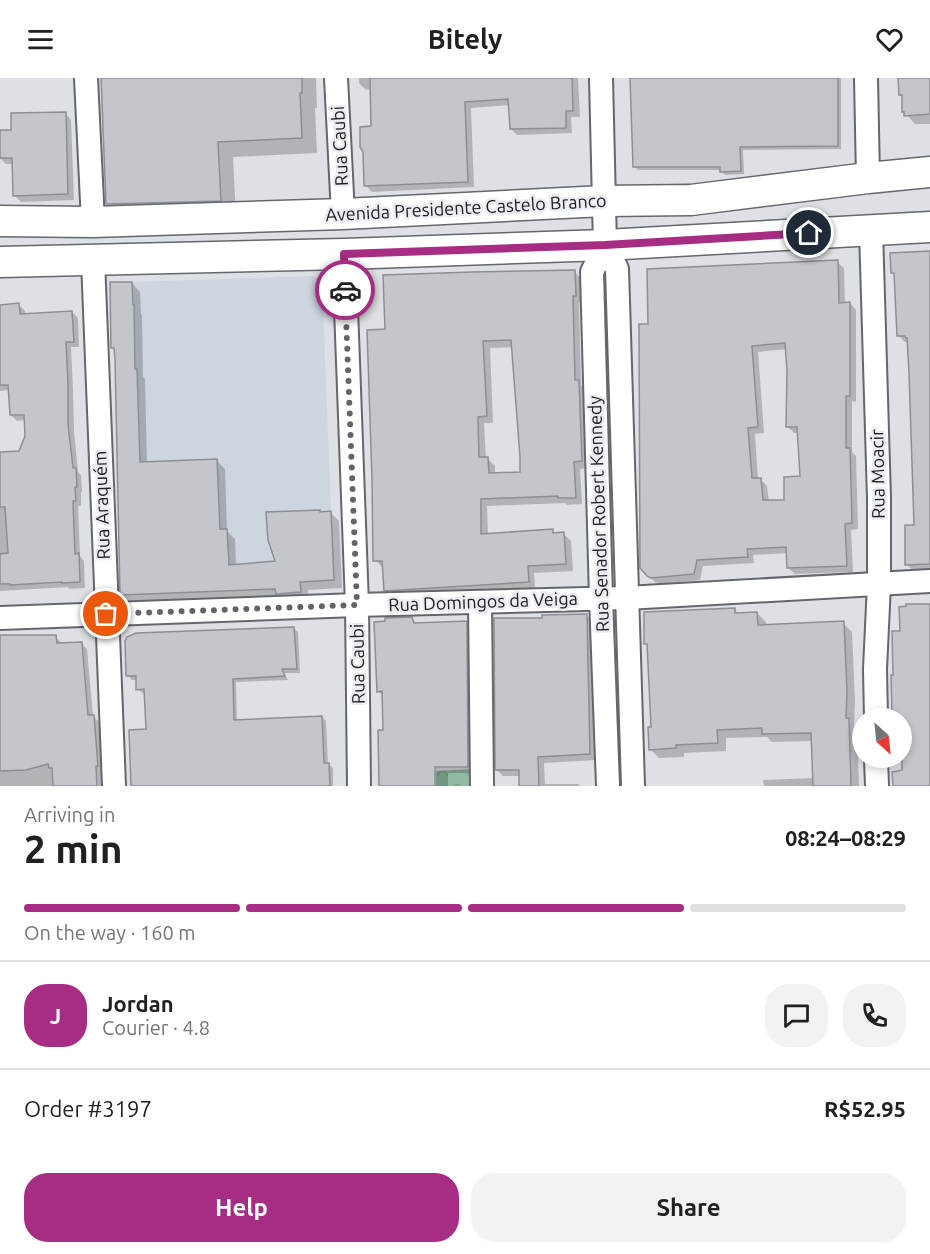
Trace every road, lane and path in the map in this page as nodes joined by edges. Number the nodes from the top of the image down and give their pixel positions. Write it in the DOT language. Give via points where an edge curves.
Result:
graph roads {
  1 [pos="86,78"];
  2 [pos="336,78"];
  3 [pos="601,78"];
  4 [pos="866,78"];
  5 [pos="930,172"];
  6 [pos="868,178"];
  7 [pos="604,201"];
  8 [pos="343,214"];
  9 [pos="0,221"];
  10 [pos="93,222"];
  11 [pos="930,227"];
  12 [pos="871,230"];
  13 [pos="605,245"];
  14 [pos="344,254"];
  15 [pos="93,260"];
  16 [pos="0,262"];
  17 [pos="930,581"];
  18 [pos="879,584"];
  19 [pos="601,598"];
  20 [pos="626,598"];
  21 [pos="480,602"];
  22 [pos="357,605"];
  23 [pos="106,614"];
  24 [pos="0,618"];
  25 [pos="876,708"];
  26 [pos="876,768"];
  27 [pos="114,786"];
  28 [pos="359,786"];
  29 [pos="482,786"];
  30 [pos="608,786"];
  31 [pos="633,786"];
  32 [pos="877,786"];
  1 -- 10 [label="street"];
  2 -- 8 [label="street, Rua Caubi"];
  3 -- 7 [label="street, Rua Senador Robert Kennedy"];
  4 -- 6 [label="street"];
  5 -- 6 [label="main road, Avenida Presidente Castelo Branco"];
  6 -- 7 [label="main road, Avenida Presidente Castelo Branco" via="692,200"];
  7 -- 8 [label="main road, Avenida Presidente Castelo Branco"];
  7 -- 13 [label="street, Rua Senador Robert Kennedy"];
  8 -- 10 [label="main road, Avenida Presidente Castelo Branco"];
  9 -- 10 [label="main road, Avenida Presidente Castelo Branco"];
  11 -- 12 [label="main road"];
  12 -- 13 [label="main road"];
  12 -- 18 [label="street, Rua Moacir"];
  13 -- 14 [label="main road"];
  13 -- 19 [label="street, Rua Senador Robert Kennedy" via="592,272"];
  13 -- 20 [label="street, Rua Senador Robert Kennedy" via="617,269"];
  14 -- 15 [label="main road"];
  14 -- 22 [label="street, Rua Caubi"];
  15 -- 16 [label="main road"];
  15 -- 23 [label="street, Rua Araquém"];
  17 -- 18 [label="street, Rua Domingos da Veiga"];
  18 -- 20 [label="street, Rua Domingos da Veiga"];
  18 -- 25 [label="street, Rua Moacir"];
  19 -- 20 [label="street, Rua Domingos da Veiga"];
  19 -- 21 [label="street, Rua Domingos da Veiga"];
  19 -- 30 [label="street, Rua Senador Robert Kennedy"];
  20 -- 31 [label="street, Rua Senador Robert Kennedy"];
  21 -- 22 [label="street, Rua Domingos da Veiga"];
  21 -- 29 [label="street"];
  22 -- 23 [label="street, Rua Domingos da Veiga"];
  22 -- 28 [label="street, Rua Caubi"];
  23 -- 24 [label="street, Rua Domingos da Veiga"];
  23 -- 27 [label="street, Rua Araquém"];
  26 -- 32 [label="street"];
}
